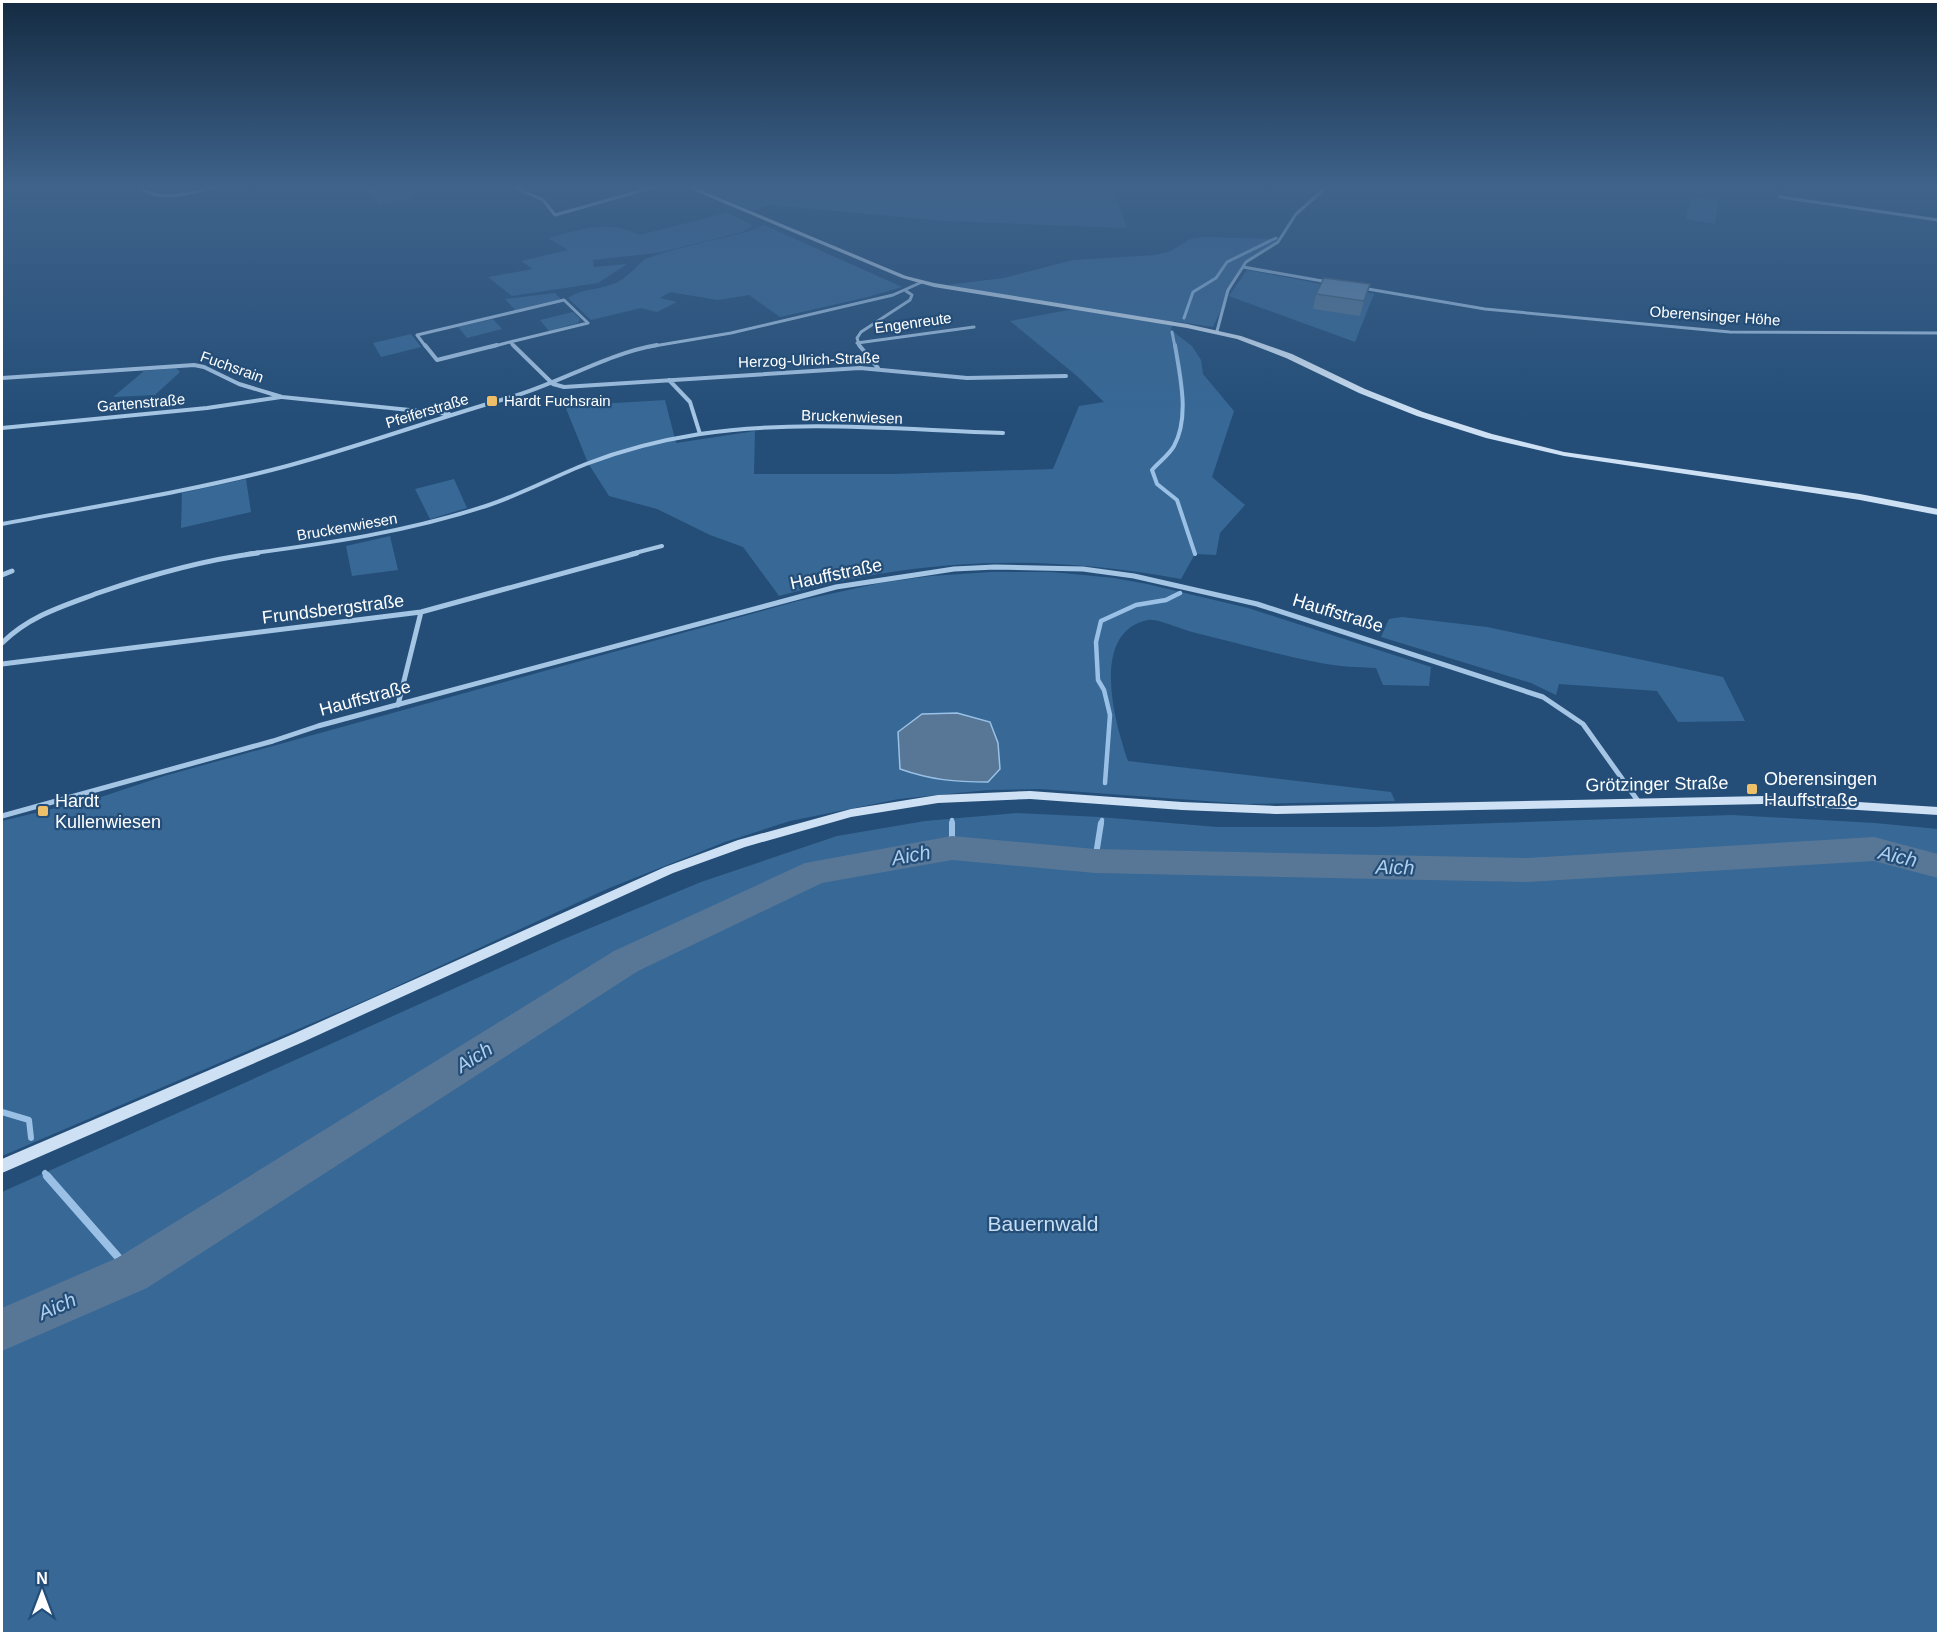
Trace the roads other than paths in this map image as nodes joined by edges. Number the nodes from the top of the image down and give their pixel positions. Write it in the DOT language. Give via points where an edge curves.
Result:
graph roads {
  1 [pos="864,262"];
  2 [pos="1247,262"];
  3 [pos="1243,267"];
  4 [pos="922,282"];
  5 [pos="1337,284"];
  6 [pos="1360,288"];
  7 [pos="906,291"];
  8 [pos="974,327"];
  9 [pos="1217,332"];
  10 [pos="1938,333"];
  11 [pos="510,342"];
  12 [pos="856,343"];
  13 [pos="878,368"];
  14 [pos="1066,376"];
  15 [pos="2,378"];
  16 [pos="669,380"];
  17 [pos="554,384"];
  18 [pos="282,397"];
  19 [pos="453,414"];
  20 [pos="2,428"];
  21 [pos="1003,433"];
  22 [pos="700,434"];
  23 [pos="1938,512"];
  24 [pos="2,524"];
  25 [pos="662,546"];
  26 [pos="12,572"];
  27 [pos="2,575"];
  28 [pos="421,612"];
  29 [pos="2,643"];
  30 [pos="2,664"];
  31 [pos="398,705"];
  32 [pos="1638,801"];
  33 [pos="1938,811"];
  34 [pos="2,816"];
  35 [pos="2,1166"];
  1 -- 4 [label="main road"];
  2 -- 3 [label="street"];
  3 -- 5 [label="street"];
  3 -- 9 [label="street" via="1228,290"];
  4 -- 7 [label="street, Pfeiferstraße"];
  4 -- 9 [label="main road"];
  6 -- 10 [label="street, Oberensinger Höhe" via="1485,309 1730,332"];
  7 -- 12 [label="street" via="912,295 910,300 861,332"];
  7 -- 17 [label="street, Pfeiferstraße" via="731,333 634,349"];
  8 -- 12 [label="street, Engenreute"];
  9 -- 23 [label="main road" via="1264,346 1411,411 1518,443 1584,458 1828,492"];
  11 -- 11 [label="street" via="588,323 564,300 417,335 437,360"];
  11 -- 17 [label="street"];
  12 -- 13 [label="street"];
  13 -- 14 [label="street, Herzog-Ulrich-Straße" via="968,378"];
  13 -- 16 [label="street, Herzog-Ulrich-Straße"];
  15 -- 18 [label="street, Fuchsrain" via="194,365"];
  16 -- 17 [label="street, Herzog-Ulrich-Straße" via="564,387"];
  16 -- 22 [label="street" via="690,402"];
  17 -- 19 [label="street, Pfeiferstraße"];
  18 -- 19 [label="street, Fuchsrain"];
  18 -- 20 [label="street, Gartenstraße"];
  19 -- 24 [label="street, Pfeiferstraße" via="257,474"];
  21 -- 22 [label="street, Bruckenwiesen" via="778,426"];
  22 -- 29 [label="street, Bruckenwiesen" via="588,464 489,505 431,523 360,539 228,557 147,576 54,608 27,622"];
  25 -- 28 [label="street, Frundsbergstraße"];
  26 -- 27 [label="street"];
  28 -- 30 [label="street, Frundsbergstraße"];
  28 -- 31 [label="street"];
  31 -- 32 [label="street, Hauffstraße" via="846,585 954,569 1083,569 1134,576 1257,604 1543,697 1583,724"];
  31 -- 34 [label="street, Hauffstraße"];
  32 -- 33 [label="main road, Grötzinger Straße" via="1816,802"];
  32 -- 35 [label="main road, Grötzinger Straße" via="1276,810 1030,795 938,799 851,813 742,843 669,870 298,1038"];
}
